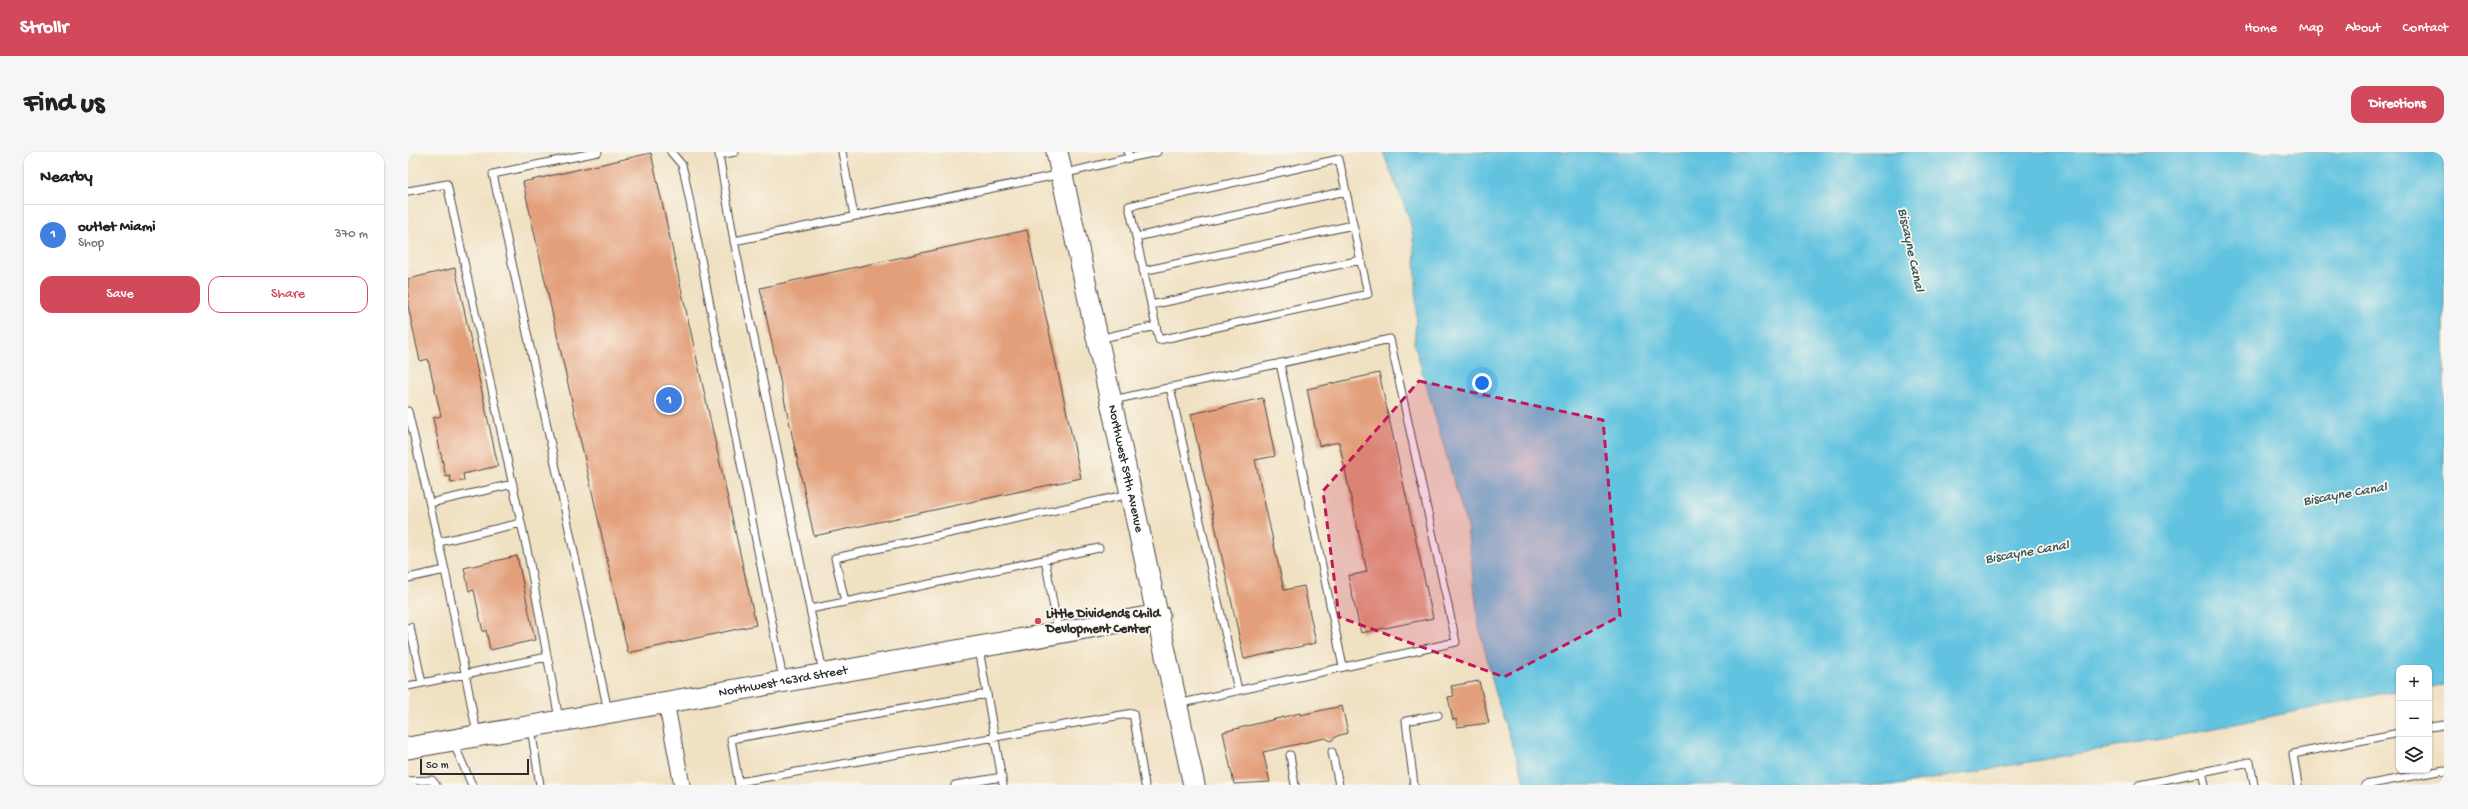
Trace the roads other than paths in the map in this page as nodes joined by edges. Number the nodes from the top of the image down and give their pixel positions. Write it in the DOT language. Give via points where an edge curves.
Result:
graph roads {
  1 [pos="598,152"];
  2 [pos="671,152"];
  3 [pos="735,152"];
  4 [pos="842,152"];
  5 [pos="1057,152"];
  6 [pos="1157,152"];
  7 [pos="1128,155"];
  8 [pos="1062,174"];
  9 [pos="408,191"];
  10 [pos="1346,191"];
  11 [pos="854,216"];
  12 [pos="1353,225"];
  13 [pos="1136,237"];
  14 [pos="734,240"];
  15 [pos="1361,260"];
  16 [pos="1143,271"];
  17 [pos="1151,305"];
  18 [pos="1156,326"];
  19 [pos="1098,339"];
  20 [pos="1280,363"];
  21 [pos="1170,387"];
  22 [pos="1112,400"];
  23 [pos="408,414"];
  24 [pos="513,484"];
  25 [pos="1132,494"];
  26 [pos="430,504"];
  27 [pos="521,523"];
  28 [pos="439,542"];
  29 [pos="1099,548"];
  30 [pos="1045,560"];
  31 [pos="445,570"];
  32 [pos="408,578"];
  33 [pos="845,602"];
  34 [pos="810,609"];
  35 [pos="1159,614"];
  36 [pos="410,627"];
  37 [pos="1058,632"];
  38 [pos="979,646"];
  39 [pos="548,657"];
  40 [pos="1343,667"];
  41 [pos="824,674"];
  42 [pos="465,675"];
  43 [pos="783,681"];
  44 [pos="422,684"];
  45 [pos="408,686"];
  46 [pos="1238,690"];
  47 [pos="987,694"];
  48 [pos="666,702"];
  49 [pos="1177,704"];
  50 [pos="608,713"];
  51 [pos="1438,714"];
  52 [pos="560,721"];
  53 [pos="2444,725"];
  54 [pos="530,726"];
  55 [pos="2432,727"];
  56 [pos="2396,734"];
  57 [pos="477,736"];
  58 [pos="995,737"];
  59 [pos="453,740"];
  60 [pos="408,748"];
  61 [pos="1332,752"];
  62 [pos="1290,755"];
  63 [pos="2432,770"];
  64 [pos="2202,771"];
  65 [pos="2444,772"];
  66 [pos="2416,773"];
  67 [pos="1002,777"];
  68 [pos="408,781"];
  69 [pos="739,784"];
  70 [pos="436,785"];
  71 [pos="472,785"];
  72 [pos="540,785"];
  73 [pos="682,785"];
  74 [pos="955,785"];
  75 [pos="1003,785"];
  76 [pos="1146,785"];
  77 [pos="1194,785"];
  78 [pos="1295,785"];
  79 [pos="1339,785"];
  80 [pos="1414,785"];
  81 [pos="2139,785"];
  82 [pos="2204,785"];
  83 [pos="2254,785"];
  84 [pos="2298,785"];
  85 [pos="2365,785"];
  1 -- 50 [label="lane" via="494,174"];
  2 -- 43 [label="lane" via="682,165 685,177"];
  3 -- 14 [label="lane" via="719,155"];
  4 -- 11 [label="lane"];
  5 -- 8 [label="street, Northwest 59th Avenue"];
  6 -- 7 [label="lane"];
  7 -- 8 [label="lane"];
  8 -- 11 [label="lane"];
  8 -- 19 [label="street, Northwest 59th Avenue"];
  9 -- 24 [label="lane" via="447,184"];
  10 -- 12 [label="lane"];
  10 -- 13 [label="lane"];
  10 -- 13 [label="lane" via="1339,159 1129,206"];
  11 -- 14 [label="lane"];
  12 -- 15 [label="lane"];
  12 -- 16 [label="lane"];
  13 -- 16 [label="lane"];
  14 -- 34 [label="lane"];
  15 -- 17 [label="lane"];
  15 -- 18 [label="lane" via="1368,294 1159,340"];
  16 -- 17 [label="lane"];
  17 -- 18 [label="lane"];
  18 -- 19 [label="lane"];
  19 -- 22 [label="street, Northwest 59th Avenue"];
  20 -- 21 [label="lane"];
  20 -- 40 [label="lane"];
  20 -- 40 [label="lane" via="1390,339 1456,642"];
  21 -- 22 [label="lane"];
  21 -- 46 [label="lane"];
  22 -- 25 [label="street, Northwest 59th Avenue"];
  23 -- 26 [label="lane"];
  24 -- 26 [label="lane"];
  24 -- 27 [label="lane"];
  25 -- 33 [label="lane" via="835,558"];
  25 -- 35 [label="street, Northwest 59th Avenue"];
  26 -- 28 [label="lane"];
  27 -- 28 [label="lane"];
  27 -- 39 [label="lane"];
  28 -- 31 [label="lane"];
  29 -- 30 [label="lane"];
  30 -- 33 [label="lane"];
  30 -- 37 [label="lane"];
  31 -- 32 [label="lane"];
  31 -- 42 [label="lane"];
  33 -- 34 [label="lane"];
  34 -- 41 [label="lane"];
  35 -- 37 [label="street, Northwest 163rd Street"];
  35 -- 49 [label="street, Northwest 59th Avenue"];
  36 -- 44 [label="lane"];
  37 -- 38 [label="street, Northwest 163rd Street"];
  38 -- 41 [label="street, Northwest 163rd Street"];
  38 -- 47 [label="lane"];
  39 -- 42 [label="lane"];
  39 -- 52 [label="lane"];
  40 -- 46 [label="lane"];
  41 -- 43 [label="street, Northwest 163rd Street"];
  42 -- 44 [label="lane"];
  42 -- 57 [label="lane"];
  43 -- 48 [label="street, Northwest 163rd Street"];
  44 -- 45 [label="lane"];
  46 -- 49 [label="lane"];
  47 -- 58 [label="lane"];
  47 -- 69 [label="lane" via="731,739"];
  48 -- 50 [label="street, Northwest 163rd Street"];
  48 -- 73 [label="street"];
  49 -- 77 [label="street, Northwest 59th Avenue"];
  50 -- 52 [label="street, Northwest 163rd Street"];
  51 -- 80 [label="lane" via="1406,721"];
  52 -- 54 [label="street, Northwest 163rd Street"];
  53 -- 55 [label="lane"];
  54 -- 57 [label="street, Northwest 163rd Street"];
  54 -- 72 [label="lane"];
  56 -- 84 [label="lane" via="2293,754"];
  57 -- 59 [label="street, Northwest 163rd Street"];
  58 -- 67 [label="lane"];
  58 -- 69 [label="lane"];
  58 -- 76 [label="lane" via="1133,713"];
  59 -- 60 [label="street, Northwest 163rd Street"];
  59 -- 71 [label="lane"];
  61 -- 79 [label="lane"];
  62 -- 78 [label="lane"];
  63 -- 65 [label="lane"];
  64 -- 81 [label="lane"];
  64 -- 82 [label="lane"];
  64 -- 83 [label="lane" via="2250,762"];
  66 -- 85 [label="lane"];
  67 -- 74 [label="lane"];
  67 -- 75 [label="lane"];
  68 -- 70 [label="lane" via="432,780"];
}
